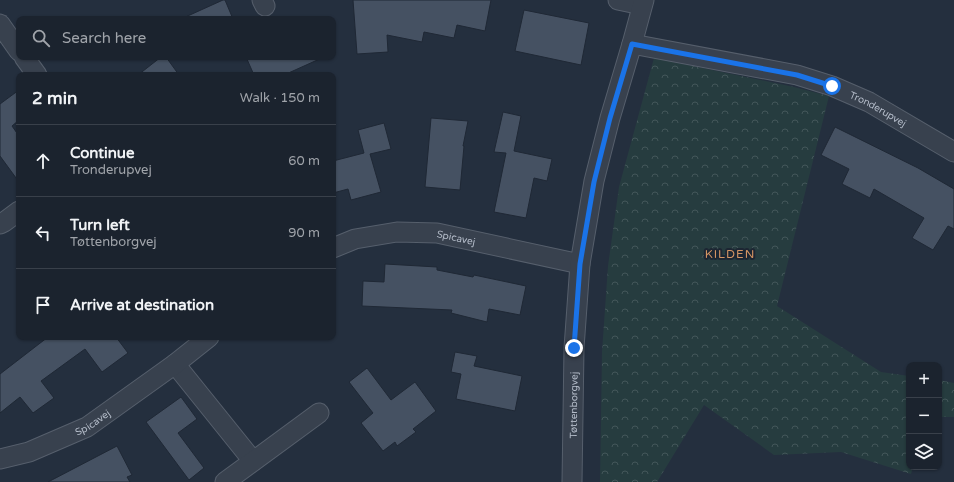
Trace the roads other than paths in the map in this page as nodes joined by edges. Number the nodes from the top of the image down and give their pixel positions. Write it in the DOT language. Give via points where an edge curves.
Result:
graph roads {
  1 [pos="618,0"];
  2 [pos="643,3"];
  3 [pos="0,24"];
  4 [pos="632,44"];
  5 [pos="16,47"];
  6 [pos="26,60"];
  7 [pos="35,72"];
  8 [pos="954,152"];
  9 [pos="16,213"];
  10 [pos="0,224"];
  11 [pos="336,247"];
  12 [pos="580,264"];
  13 [pos="205,340"];
  14 [pos="175,364"];
  15 [pos="319,413"];
  16 [pos="0,459"];
  17 [pos="253,461"];
  18 [pos="225,482"];
  19 [pos="572,482"];
  1 -- 2 [label="street"];
  2 -- 4 [label="street, Tøttenborgvej"];
  3 -- 5 [label="street"];
  4 -- 8 [label="street, Tronderupvej" via="797,75 832,86 869,102"];
  4 -- 12 [label="street, Tøttenborgvej" via="594,182"];
  6 -- 7 [label="street"];
  9 -- 10 [label="street"];
  11 -- 12 [label="street, Spicavej" via="355,239 397,232 437,233"];
  12 -- 19 [label="street, Tøttenborgvej" via="574,348"];
  13 -- 14 [label="street, Spicavej"];
  14 -- 16 [label="street, Spicavej" via="87,427 29,452"];
  14 -- 17 [label="street"];
  15 -- 17 [label="street"];
  17 -- 18 [label="street"];
}
